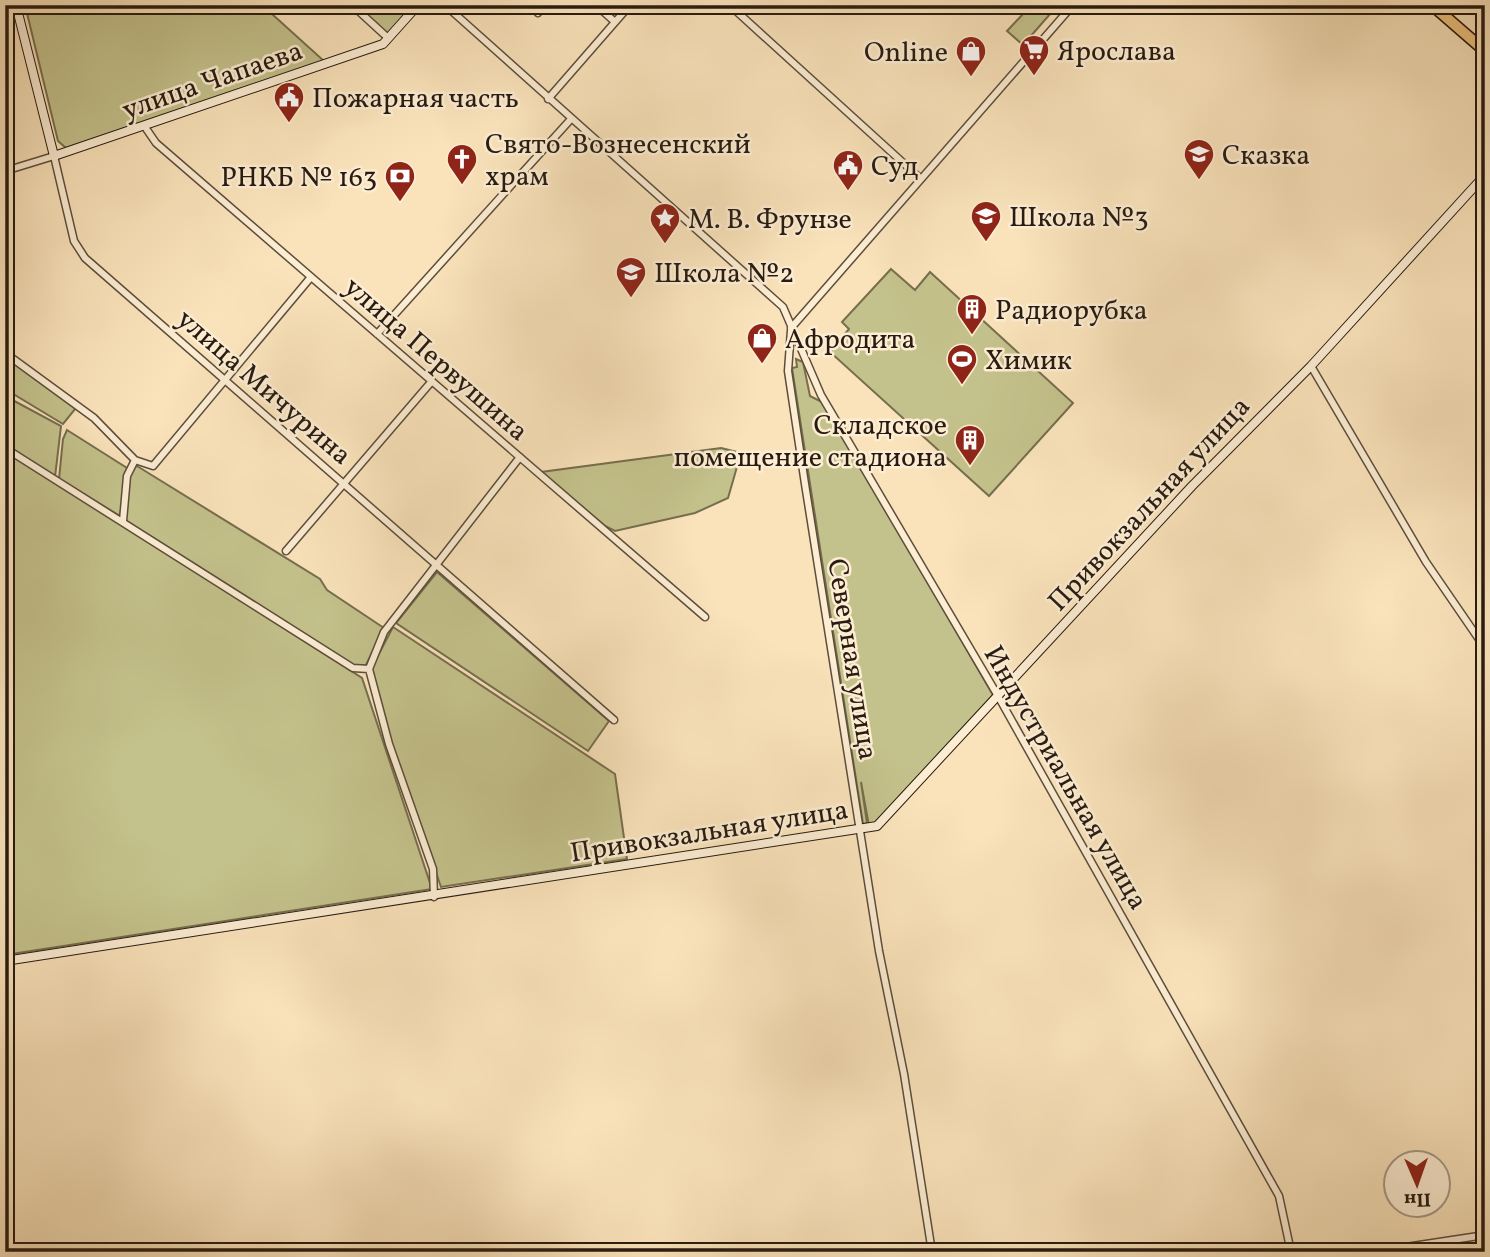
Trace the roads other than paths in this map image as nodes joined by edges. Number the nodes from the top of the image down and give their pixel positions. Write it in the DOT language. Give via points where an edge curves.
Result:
graph roads {
  1 [pos="16,5"];
  2 [pos="352,5"];
  3 [pos="418,5"];
  4 [pos="445,5"];
  5 [pos="533,5"];
  6 [pos="596,5"];
  7 [pos="630,5"];
  8 [pos="1073,5"];
  9 [pos="1432,5"];
  10 [pos="735,10"];
  11 [pos="538,13"];
  12 [pos="615,22"];
  13 [pos="388,38"];
  14 [pos="1485,51"];
  15 [pos="548,99"];
  16 [pos="571,119"];
  17 [pos="145,127"];
  18 [pos="54,156"];
  19 [pos="5,171"];
  20 [pos="1485,176"];
  21 [pos="921,178"];
  22 [pos="311,277"];
  23 [pos="791,328"];
  24 [pos="377,334"];
  25 [pos="5,354"];
  26 [pos="1311,366"];
  27 [pos="223,380"];
  28 [pos="432,381"];
  29 [pos="5,448"];
  30 [pos="520,457"];
  31 [pos="135,460"];
  32 [pos="344,484"];
  33 [pos="123,521"];
  34 [pos="286,551"];
  35 [pos="436,567"];
  36 [pos="705,617"];
  37 [pos="1485,648"];
  38 [pos="369,669"];
  39 [pos="998,696"];
  40 [pos="614,720"];
  41 [pos="860,830"];
  42 [pos="434,897"];
  43 [pos="5,961"];
  44 [pos="1485,1235"];
  45 [pos="932,1252"];
  46 [pos="1291,1252"];
  47 [pos="1373,1252"];
  1 -- 18 [label="main road, улица Мичурина"];
  2 -- 13 [label="street"];
  3 -- 13 [label="main road, улица Чапаева"];
  4 -- 15 [label="street, Индустриальная улица"];
  5 -- 11 [label="street"];
  6 -- 12 [label="street"];
  7 -- 12 [label="street"];
  8 -- 21 [label="street"];
  9 -- 14 [label="highway"];
  10 -- 21 [label="street"];
  12 -- 15 [label="street"];
  13 -- 17 [label="main road, улица Чапаева" via="383,44"];
  15 -- 16 [label="street, Индустриальная улица"];
  16 -- 23 [label="street, Индустриальная улица" via="783,307"];
  16 -- 24 [label="street"];
  17 -- 18 [label="main road, улица Чапаева"];
  17 -- 22 [label="street, улица Первушина" via="156,143"];
  18 -- 19 [label="street, улица Чапаева"];
  18 -- 27 [label="street, улица Мичурина" via="74,241 85,258"];
  20 -- 26 [label="main road, Привокзальная улица"];
  21 -- 23 [label="street"];
  22 -- 24 [label="street, улица Первушина"];
  22 -- 27 [label="street"];
  23 -- 39 [label="street, Индустриальная улица" via="821,395"];
  23 -- 41 [label="street, Северная улица" via="788,371"];
  24 -- 28 [label="street, улица Первушина"];
  25 -- 31 [label="street" via="94,418"];
  26 -- 37 [label="street" via="1426,562"];
  26 -- 39 [label="main road, Привокзальная улица" via="1192,486"];
  27 -- 31 [label="street" via="153,466"];
  27 -- 32 [label="street, улица Мичурина"];
  28 -- 30 [label="street, улица Первушина"];
  28 -- 32 [label="street"];
  29 -- 33 [label="street"];
  30 -- 35 [label="street"];
  30 -- 36 [label="street, улица Первушина"];
  31 -- 33 [label="street" via="127,477"];
  32 -- 34 [label="street"];
  32 -- 35 [label="street, улица Мичурина"];
  33 -- 38 [label="street" via="353,667"];
  35 -- 38 [label="street" via="384,632"];
  35 -- 40 [label="street, улица Мичурина"];
  38 -- 42 [label="street" via="389,744 433,869"];
  39 -- 41 [label="main road, Привокзальная улица" via="877,826"];
  39 -- 46 [label="street, Индустриальная улица" via="1279,1196"];
  41 -- 42 [label="main road, Привокзальная улица"];
  41 -- 45 [label="street, Северная улица"];
  42 -- 43 [label="main road, Привокзальная улица"];
  44 -- 47 [label="street"];
}
